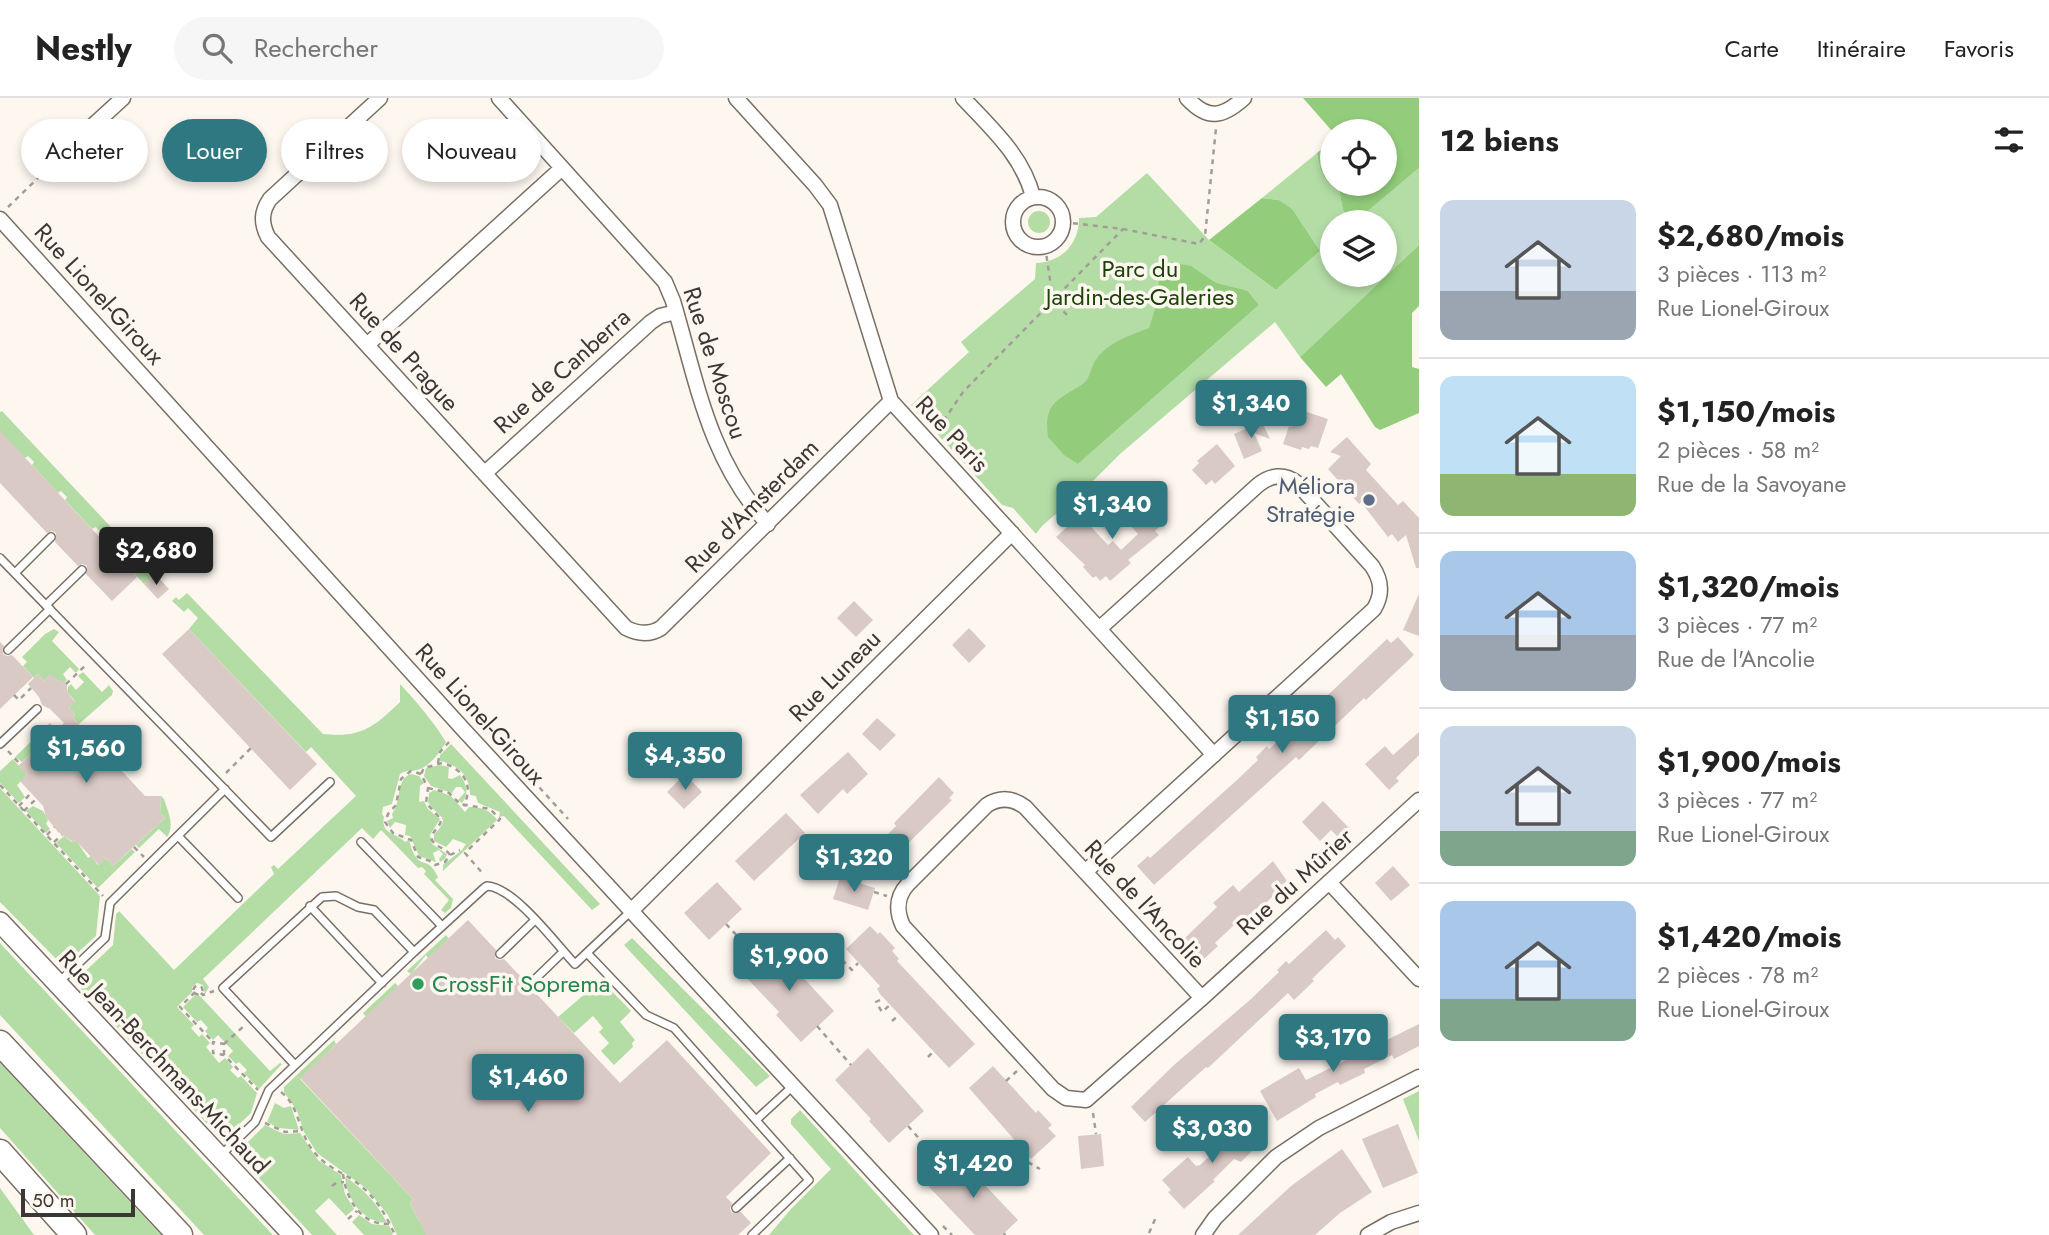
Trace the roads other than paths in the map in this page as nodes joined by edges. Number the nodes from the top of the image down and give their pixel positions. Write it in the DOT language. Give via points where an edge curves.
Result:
graph roads {
  1 [pos="123,98"];
  2 [pos="380,98"];
  3 [pos="499,98"];
  4 [pos="736,98"];
  5 [pos="963,98"];
  6 [pos="1244,98"];
  7 [pos="1191,102"];
  8 [pos="100,119"];
  9 [pos="562,168"];
  10 [pos="1033,197"];
  11 [pos="0,217"];
  12 [pos="676,312"];
  13 [pos="367,345"];
  14 [pos="891,401"];
  15 [pos="485,473"];
  16 [pos="768,524"];
  17 [pos="1012,533"];
  18 [pos="51,537"];
  19 [pos="0,558"];
  20 [pos="82,570"];
  21 [pos="15,573"];
  22 [pos="48,607"];
  23 [pos="1099,629"];
  24 [pos="639,633"];
  25 [pos="8,650"];
  26 [pos="37,709"];
  27 [pos="0,744"];
  28 [pos="1214,755"];
  29 [pos="330,782"];
  30 [pos="225,789"];
  31 [pos="1419,800"];
  32 [pos="179,837"];
  33 [pos="360,842"];
  34 [pos="1086,872"];
  35 [pos="1329,882"];
  36 [pos="238,898"];
  37 [pos="310,906"];
  38 [pos="631,911"];
  39 [pos="535,920"];
  40 [pos="0,922"];
  41 [pos="442,926"];
  42 [pos="414,952"];
  43 [pos="563,952"];
  44 [pos="587,953"];
  45 [pos="500,954"];
  46 [pos="1419,979"];
  47 [pos="382,983"];
  48 [pos="58,984"];
  49 [pos="528,985"];
  50 [pos="1202,998"];
  51 [pos="0,1043"];
  52 [pos="295,1065"];
  53 [pos="1419,1077"];
  54 [pos="793,1086"];
  55 [pos="756,1120"];
  56 [pos="0,1152"];
  57 [pos="219,1156"];
  58 [pos="790,1158"];
  59 [pos="47,1205"];
  60 [pos="736,1208"];
  61 [pos="1419,1213"];
  62 [pos="64,1235"];
  63 [pos="74,1235"];
  64 [pos="180,1235"];
  65 [pos="293,1235"];
  66 [pos="752,1235"];
  67 [pos="931,1235"];
  68 [pos="1203,1235"];
  69 [pos="1368,1235"];
  1 -- 8 [label="street"];
  2 -- 13 [label="street, Rue de Prague" via="270,199 262,214 268,237"];
  3 -- 9 [label="street, Rue de Moscou"];
  4 -- 14 [label="street, Rue Paris" via="830,205"];
  5 -- 10 [label="street" via="1012,152"];
  6 -- 7 [label="street" via="1233,109 1218,114 1202,111"];
  9 -- 12 [label="street, Rue de Moscou" via="659,275"];
  9 -- 13 [label="street"];
  10 -- 10 [label="street" via="1018,206 1014,230 1025,244 1045,246 1057,238 1062,215 1054,202"];
  11 -- 38 [label="street, Rue Lionel-Giroux"];
  12 -- 15 [label="street, Rue de Canberra" via="651,322"];
  12 -- 16 [label="street, Rue de Moscou" via="713,440 743,494"];
  13 -- 15 [label="street, Rue de Prague"];
  14 -- 16 [label="street, Rue d'Amsterdam"];
  14 -- 17 [label="street, Rue Paris"];
  15 -- 24 [label="street, Rue de Prague" via="621,624"];
  16 -- 24 [label="street, Rue d'Amsterdam" via="661,628"];
  17 -- 23 [label="street, Rue Paris"];
  17 -- 38 [label="street, Rue Luneau"];
  18 -- 21 [label="lane"];
  19 -- 21 [label="lane"];
  20 -- 22 [label="lane"];
  21 -- 22 [label="lane"];
  22 -- 25 [label="lane"];
  22 -- 30 [label="lane"];
  23 -- 28 [label="street, Rue Paris"];
  23 -- 28 [label="street" via="1264,480 1284,477 1297,483 1372,566 1380,580 1380,596 1374,609"];
  26 -- 27 [label="lane"];
  28 -- 34 [label="street"];
  29 -- 30 [label="lane" via="271,837"];
  30 -- 32 [label="lane"];
  31 -- 35 [label="street, Rue du Mûrier"];
  32 -- 36 [label="lane"];
  32 -- 48 [label="lane" via="110,903 105,937"];
  33 -- 41 [label="lane"];
  34 -- 50 [label="street, Rue de l'Ancolie"];
  34 -- 50 [label="street, Rue de l'Ancolie" via="1025,807 999,799 987,805 908,884 898,904 903,926 1066,1098 1092,1097"];
  35 -- 46 [label="street"];
  35 -- 50 [label="street, Rue du Mûrier"];
  37 -- 42 [label="lane" via="328,896 374,910"];
  37 -- 47 [label="lane"];
  37 -- 52 [label="lane" via="223,988"];
  38 -- 44 [label="lane"];
  38 -- 54 [label="street, Rue Lionel-Giroux"];
  39 -- 41 [label="lane" via="506,891 487,886"];
  39 -- 43 [label="lane"];
  39 -- 45 [label="lane"];
  40 -- 48 [label="street, Rue Jean-Berchmans-Michaud"];
  41 -- 42 [label="lane"];
  42 -- 47 [label="lane"];
  43 -- 44 [label="lane" via="575,964"];
  43 -- 49 [label="lane"];
  44 -- 55 [label="lane" via="646,1015 674,1028"];
  47 -- 52 [label="lane"];
  48 -- 57 [label="street, Rue Jean-Berchmans-Michaud"];
  51 -- 64 [label="highway"];
  52 -- 57 [label="lane" via="270,1090 255,1122"];
  53 -- 68 [label="street" via="1320,1128 1276,1157 1214,1218"];
  54 -- 55 [label="lane"];
  54 -- 67 [label="street, Rue Lionel-Giroux"];
  55 -- 58 [label="lane"];
  56 -- 59 [label="highway"];
  57 -- 65 [label="street, Rue Jean-Berchmans-Michaud"];
  58 -- 60 [label="lane"];
  58 -- 66 [label="lane" via="809,1180"];
  59 -- 62 [label="highway"];
  59 -- 63 [label="highway"];
  61 -- 69 [label="street"];
}
